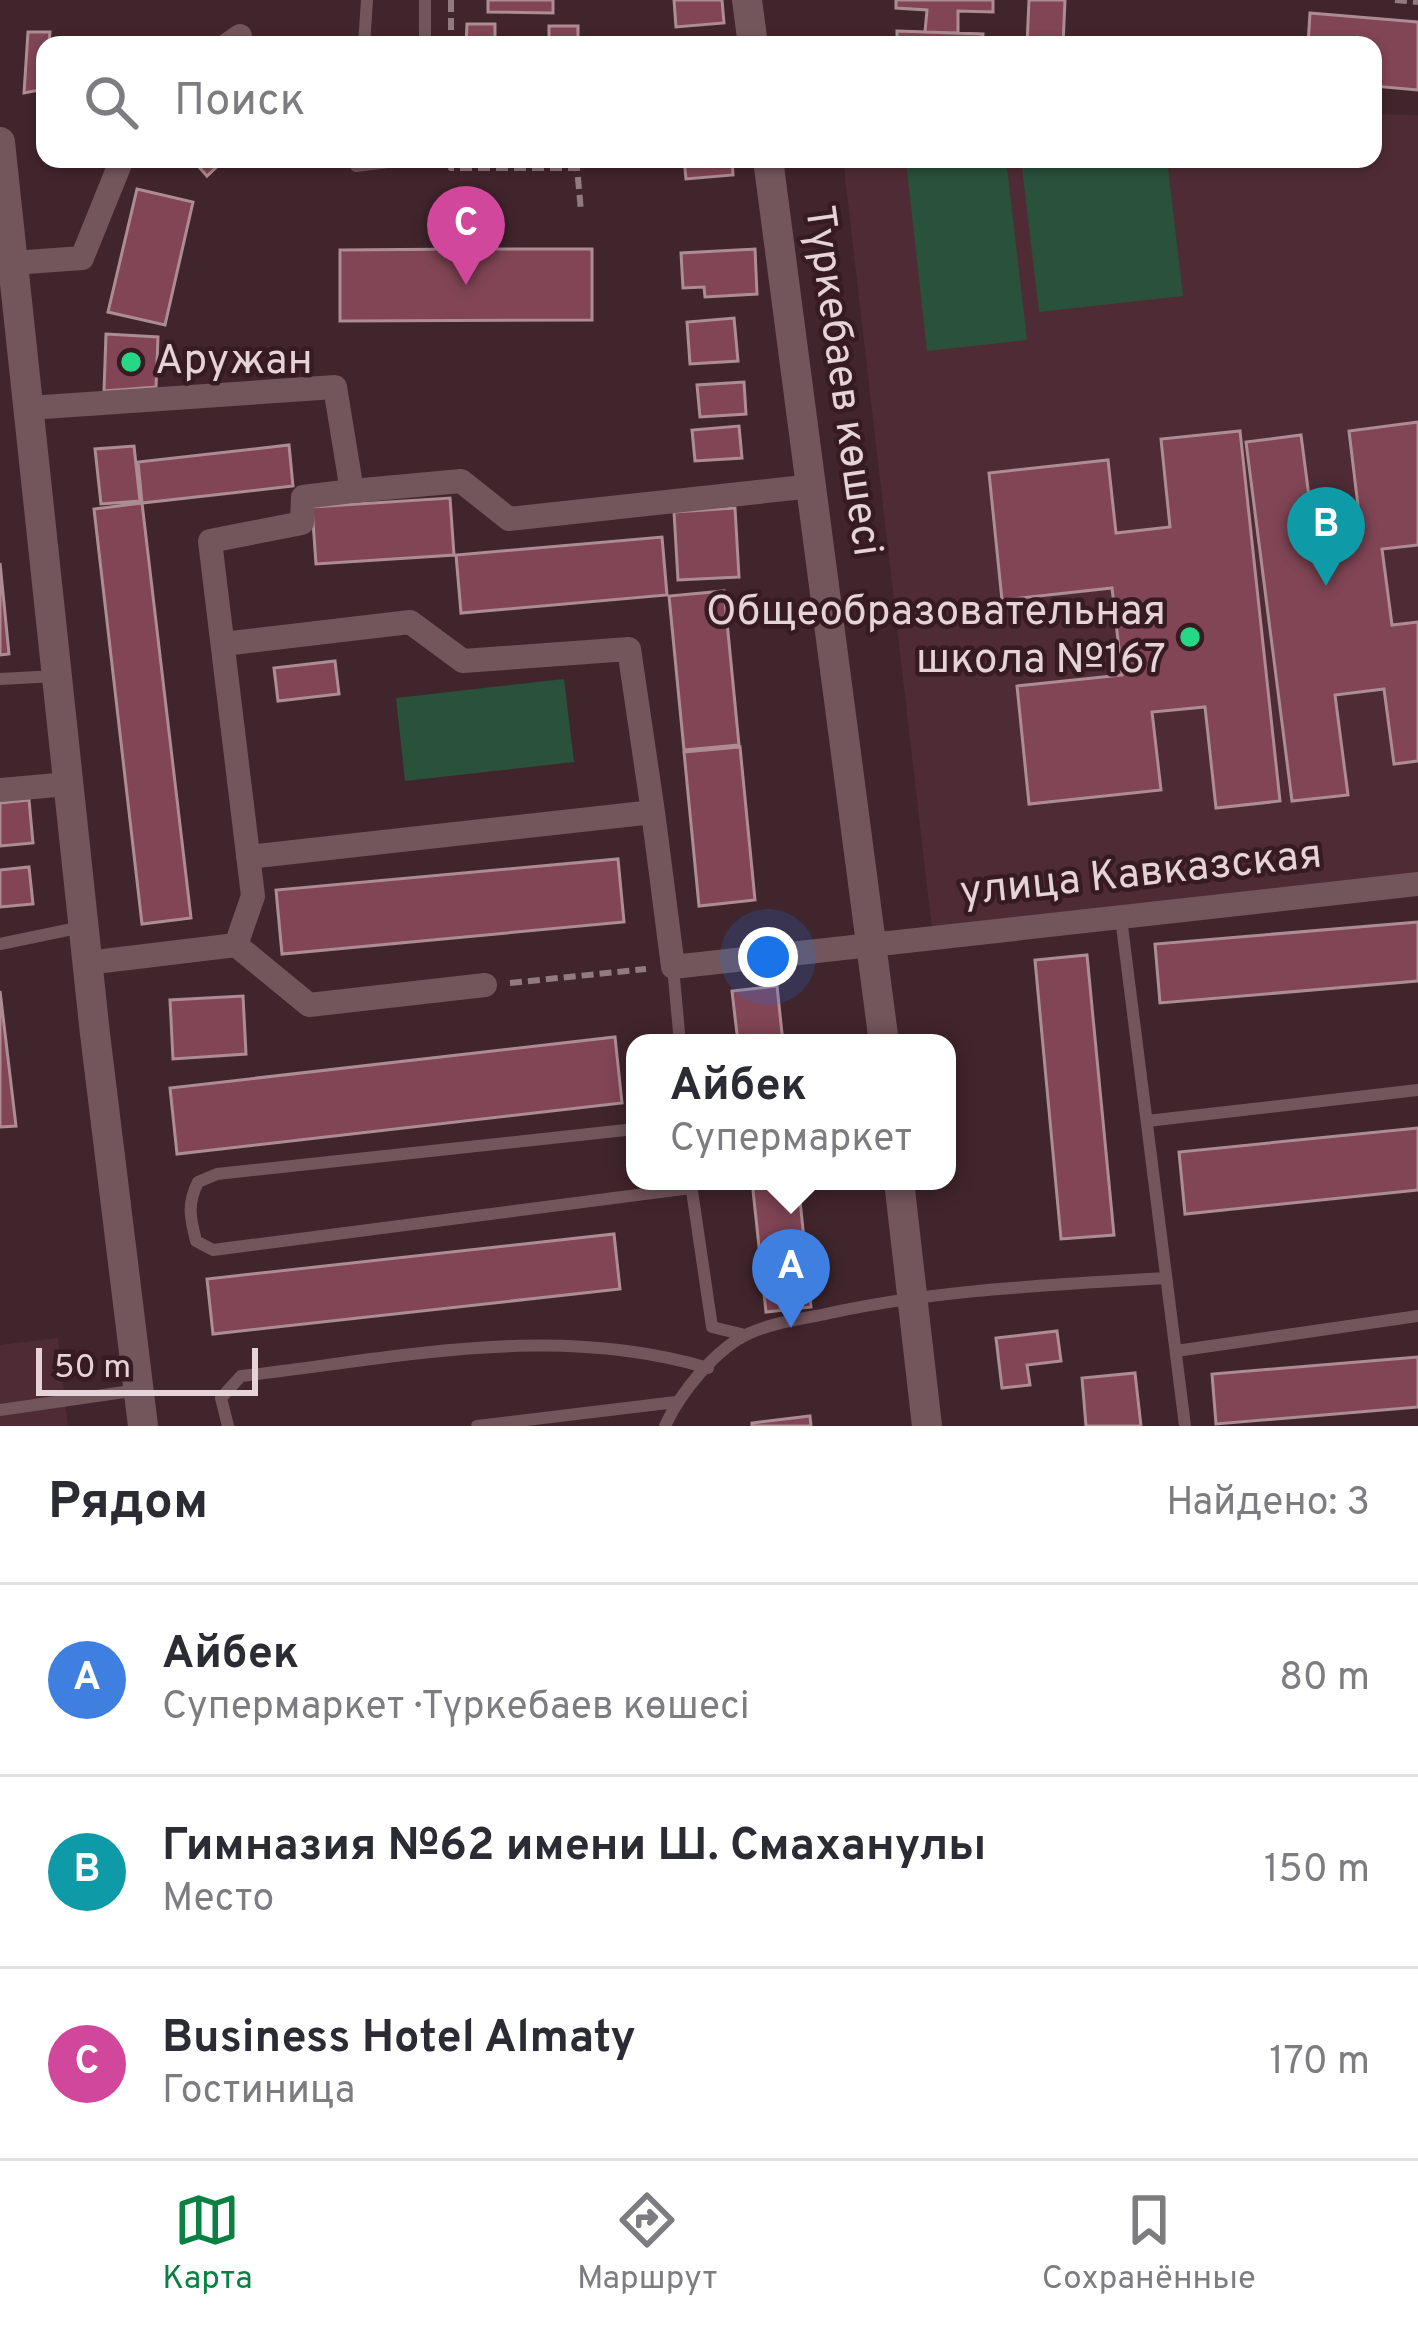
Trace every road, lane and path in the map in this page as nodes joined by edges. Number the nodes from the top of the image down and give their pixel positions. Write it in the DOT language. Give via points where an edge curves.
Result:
graph roads {
  1 [pos="367,0"];
  2 [pos="425,0"];
  3 [pos="452,0"];
  4 [pos="747,0"];
  5 [pos="1395,0"];
  6 [pos="1418,2"];
  7 [pos="365,36"];
  8 [pos="425,36"];
  9 [pos="452,36"];
  10 [pos="752,36"];
  11 [pos="0,142"];
  12 [pos="118,168"];
  13 [pos="452,168"];
  14 [pos="578,168"];
  15 [pos="578,168"];
  16 [pos="769,168"];
  17 [pos="581,211"];
  18 [pos="13,263"];
  19 [pos="28,408"];
  20 [pos="813,486"];
  21 [pos="352,491"];
  22 [pos="223,644"];
  23 [pos="57,676"];
  24 [pos="0,679"];
  25 [pos="68,784"];
  26 [pos="0,790"];
  27 [pos="652,812"];
  28 [pos="248,857"];
  29 [pos="1418,884"];
  30 [pos="1120,918"];
  31 [pos="83,926"];
  32 [pos="0,944"];
  33 [pos="873,944"];
  34 [pos="236,945"];
  35 [pos="87,963"];
  36 [pos="673,967"];
  37 [pos="485,986"];
  38 [pos="679,1034"];
  39 [pos="883,1034"];
  40 [pos="1418,1090"];
  41 [pos="1147,1121"];
  42 [pos="626,1131"];
  43 [pos="648,1190"];
  44 [pos="692,1190"];
  45 [pos="900,1190"];
  46 [pos="1166,1277"];
  47 [pos="911,1295"];
  48 [pos="1418,1316"];
  49 [pos="745,1335"];
  50 [pos="1176,1351"];
  51 [pos="708,1369"];
  52 [pos="139,1390"];
  53 [pos="676,1402"];
  54 [pos="0,1409"];
  55 [pos="143,1426"];
  56 [pos="228,1426"];
  57 [pos="477,1426"];
  58 [pos="665,1426"];
  59 [pos="927,1426"];
  60 [pos="1186,1426"];
  1 -- 7 [label="lane"];
  2 -- 8 [label="lane"];
  3 -- 9 [label="path"];
  4 -- 10 [label="street"];
  5 -- 6 [label="path"];
  11 -- 18 [label="street"];
  12 -- 18 [label="street" via="82,258"];
  13 -- 14 [label="path"];
  15 -- 17 [label="path"];
  16 -- 20 [label="street, Түркебаев көшесі"];
  18 -- 19 [label="street"];
  19 -- 21 [label="street" via="335,387"];
  19 -- 23 [label="street"];
  20 -- 21 [label="street" via="509,519 461,481"];
  20 -- 33 [label="street, Түркебаев көшесі"];
  21 -- 22 [label="street" via="303,497 302,523 210,542"];
  22 -- 27 [label="street" via="410,622 463,661 629,649"];
  22 -- 28 [label="street"];
  23 -- 24 [label="lane"];
  23 -- 25 [label="street"];
  25 -- 26 [label="street"];
  25 -- 31 [label="street"];
  27 -- 28 [label="street"];
  27 -- 36 [label="street"];
  28 -- 34 [label="street" via="254,896"];
  29 -- 30 [label="street, улица Кавказская"];
  30 -- 33 [label="street, улица Кавказская"];
  30 -- 41 [label="lane"];
  31 -- 32 [label="lane"];
  31 -- 35 [label="street"];
  33 -- 36 [label="street, улица Кавказская"];
  33 -- 39 [label="street, Түркебаев көшесі"];
  34 -- 35 [label="street"];
  34 -- 37 [label="street" via="309,1005"];
  35 -- 52 [label="street"];
  36 -- 37 [label="path"];
  36 -- 38 [label="lane"];
  40 -- 41 [label="lane"];
  41 -- 46 [label="lane"];
  42 -- 43 [label="lane" via="217,1174 198,1182 190,1216 196,1241 213,1250"];
  44 -- 49 [label="lane" via="712,1328"];
  45 -- 47 [label="street"];
  46 -- 47 [label="lane"];
  46 -- 50 [label="lane"];
  47 -- 49 [label="lane"];
  47 -- 59 [label="street"];
  48 -- 50 [label="lane"];
  49 -- 51 [label="lane"];
  50 -- 60 [label="lane"];
  51 -- 53 [label="lane"];
  51 -- 56 [label="lane" via="650,1351 537,1341 242,1376 221,1398"];
  52 -- 54 [label="lane"];
  52 -- 55 [label="street"];
  53 -- 57 [label="lane"];
  53 -- 58 [label="lane"];
}
